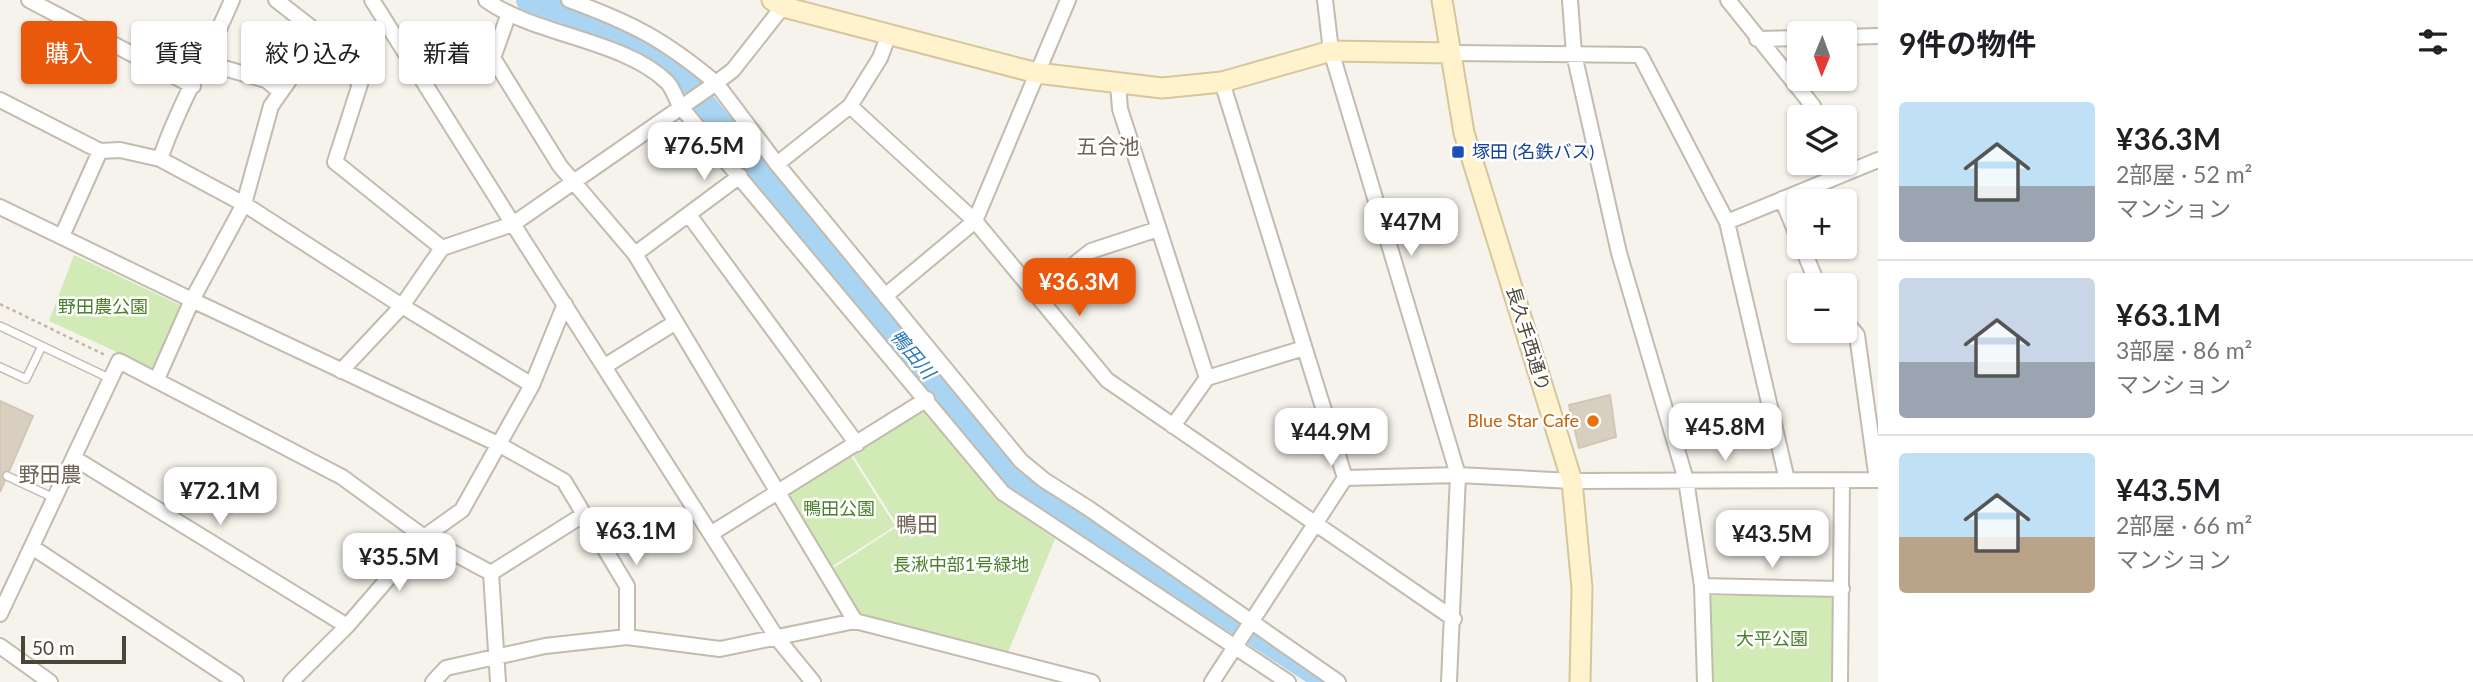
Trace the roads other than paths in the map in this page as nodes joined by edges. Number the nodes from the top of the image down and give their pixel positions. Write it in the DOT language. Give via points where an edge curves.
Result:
graph roads {
  1 [pos="29,0"];
  2 [pos="233,0"];
  3 [pos="276,0"];
  4 [pos="372,0"];
  5 [pos="486,0"];
  6 [pos="569,0"];
  7 [pos="1068,0"];
  8 [pos="1325,0"];
  9 [pos="1443,0"];
  10 [pos="1570,0"];
  11 [pos="1728,0"];
  12 [pos="781,2"];
  13 [pos="509,13"];
  14 [pos="224,21"];
  15 [pos="304,21"];
  16 [pos="889,34"];
  17 [pos="1878,36"];
  18 [pos="1857,37"];
  19 [pos="1787,38"];
  20 [pos="1757,39"];
  21 [pos="1331,51"];
  22 [pos="1450,52"];
  23 [pos="1574,54"];
  24 [pos="227,68"];
  25 [pos="1037,73"];
  26 [pos="1222,82"];
  27 [pos="716,83"];
  28 [pos="287,84"];
  29 [pos="360,84"];
  30 [pos="1118,84"];
  31 [pos="193,86"];
  32 [pos="281,92"];
  33 [pos="0,100"];
  34 [pos="1812,105"];
  35 [pos="680,106"];
  36 [pos="850,106"];
  37 [pos="100,150"];
  38 [pos="160,159"];
  39 [pos="1878,160"];
  40 [pos="777,164"];
  41 [pos="1857,164"];
  42 [pos="1825,175"];
  43 [pos="740,176"];
  44 [pos="574,182"];
  45 [pos="1782,199"];
  46 [pos="244,204"];
  47 [pos="0,207"];
  48 [pos="1787,211"];
  49 [pos="689,215"];
  50 [pos="975,221"];
  51 [pos="1727,222"];
  52 [pos="513,224"];
  53 [pos="1158,229"];
  54 [pos="62,236"];
  55 [pos="442,248"];
  56 [pos="635,254"];
  57 [pos="1037,294"];
  58 [pos="885,296"];
  59 [pos="192,300"];
  60 [pos="565,304"];
  61 [pos="402,306"];
  62 [pos="676,322"];
  63 [pos="0,326"];
  64 [pos="1857,335"];
  65 [pos="42,346"];
  66 [pos="1304,348"];
  67 [pos="605,366"];
  68 [pos="0,367"];
  69 [pos="341,371"];
  70 [pos="1208,378"];
  71 [pos="111,379"];
  72 [pos="157,379"];
  73 [pos="532,386"];
  74 [pos="927,399"];
  75 [pos="1173,426"];
  76 [pos="857,444"];
  77 [pos="500,445"];
  78 [pos="74,458"];
  79 [pos="1458,475"];
  80 [pos="7,476"];
  81 [pos="1345,478"];
  82 [pos="1686,480"];
  83 [pos="1787,480"];
  84 [pos="1842,480"];
  85 [pos="1877,480"];
  86 [pos="1572,481"];
  87 [pos="780,492"];
  88 [pos="55,499"];
  89 [pos="583,515"];
  90 [pos="1315,524"];
  91 [pos="712,533"];
  92 [pos="424,537"];
  93 [pos="32,547"];
  94 [pos="491,573"];
  95 [pos="1702,586"];
  96 [pos="1842,589"];
  97 [pos="0,614"];
  98 [pos="1454,619"];
  99 [pos="855,621"];
  100 [pos="1250,621"];
  101 [pos="347,626"];
  102 [pos="627,637"];
  103 [pos="777,638"];
  104 [pos="0,646"];
  105 [pos="1234,646"];
  106 [pos="495,659"];
  107 [pos="50,682"];
  108 [pos="236,682"];
  109 [pos="291,682"];
  110 [pos="433,682"];
  111 [pos="498,682"];
  112 [pos="813,682"];
  113 [pos="1092,682"];
  114 [pos="1212,682"];
  115 [pos="1288,682"];
  116 [pos="1338,682"];
  117 [pos="1449,682"];
  118 [pos="1580,682"];
  119 [pos="1705,682"];
  120 [pos="1840,682"];
  1 -- 31 [label="street"];
  2 -- 14 [label="street"];
  3 -- 15 [label="street"];
  4 -- 52 [label="street"];
  5 -- 13 [label="street"];
  6 -- 27 [label="street" via="650,33"];
  7 -- 25 [label="street"];
  8 -- 21 [label="street"];
  9 -- 22 [label="street, 長久手西通り"];
  10 -- 23 [label="street"];
  11 -- 20 [label="street"];
  12 -- 16 [label="street"];
  12 -- 27 [label="street" via="733,70"];
  13 -- 35 [label="street" via="630,59 668,83"];
  13 -- 44 [label="street" via="493,58 559,166"];
  16 -- 25 [label="street"];
  16 -- 36 [label="street" via="880,58"];
  17 -- 18 [label="street"];
  19 -- 20 [label="street"];
  20 -- 34 [label="street"];
  21 -- 22 [label="street"];
  21 -- 26 [label="street"];
  21 -- 79 [label="street"];
  22 -- 23 [label="street"];
  22 -- 86 [label="street, 長久手西通り" via="1464,133"];
  23 -- 51 [label="street" via="1640,55"];
  23 -- 82 [label="street" via="1619,253"];
  24 -- 32 [label="street" via="266,80"];
  25 -- 30 [label="street"];
  25 -- 50 [label="street"];
  26 -- 30 [label="street" via="1161,88"];
  26 -- 66 [label="street"];
  27 -- 35 [label="street"];
  27 -- 40 [label="street"];
  28 -- 32 [label="street"];
  29 -- 55 [label="street" via="335,162"];
  30 -- 53 [label="street" via="1120,109"];
  31 -- 38 [label="street" via="176,113"];
  32 -- 46 [label="street" via="271,106"];
  33 -- 37 [label="street"];
  35 -- 43 [label="street"];
  35 -- 44 [label="street"];
  36 -- 40 [label="street"];
  36 -- 50 [label="street"];
  37 -- 38 [label="street"];
  37 -- 54 [label="street"];
  38 -- 46 [label="street"];
  39 -- 41 [label="street"];
  40 -- 58 [label="street"];
  42 -- 45 [label="street"];
  43 -- 49 [label="street"];
  43 -- 74 [label="street"];
  44 -- 52 [label="street"];
  44 -- 56 [label="street"];
  45 -- 48 [label="street"];
  45 -- 51 [label="street"];
  46 -- 59 [label="street"];
  46 -- 61 [label="street"];
  47 -- 54 [label="street"];
  49 -- 56 [label="street"];
  49 -- 76 [label="street"];
  50 -- 57 [label="street"];
  50 -- 58 [label="street"];
  51 -- 83 [label="street"];
  52 -- 55 [label="street"];
  52 -- 60 [label="street"];
  53 -- 57 [label="street" via="1091,251"];
  53 -- 70 [label="street"];
  54 -- 59 [label="street"];
  55 -- 61 [label="street"];
  56 -- 62 [label="street"];
  57 -- 75 [label="street" via="1107,380"];
  58 -- 100 [label="street" via="1021,461"];
  59 -- 69 [label="street"];
  59 -- 72 [label="street"];
  60 -- 67 [label="street"];
  60 -- 73 [label="street"];
  61 -- 69 [label="street"];
  61 -- 73 [label="street"];
  62 -- 67 [label="street"];
  62 -- 87 [label="street"];
  63 -- 65 [label="lane"];
  64 -- 85 [label="street"];
  65 -- 68 [label="lane" via="26,379"];
  65 -- 71 [label="lane"];
  66 -- 70 [label="street"];
  66 -- 81 [label="street"];
  67 -- 91 [label="street"];
  69 -- 77 [label="street"];
  70 -- 75 [label="street"];
  71 -- 72 [label="street" via="119,361"];
  71 -- 78 [label="street"];
  72 -- 92 [label="street" via="342,477"];
  73 -- 77 [label="street"];
  74 -- 76 [label="street"];
  74 -- 105 [label="street" via="1003,493"];
  75 -- 90 [label="street"];
  76 -- 87 [label="street"];
  77 -- 89 [label="street" via="564,481"];
  77 -- 92 [label="street" via="462,510"];
  78 -- 88 [label="street"];
  78 -- 101 [label="street"];
  79 -- 81 [label="street"];
  79 -- 86 [label="street"];
  79 -- 98 [label="street"];
  80 -- 88 [label="lane"];
  81 -- 90 [label="street"];
  82 -- 83 [label="street"];
  82 -- 86 [label="street"];
  82 -- 95 [label="street"];
  83 -- 84 [label="street"];
  84 -- 85 [label="street"];
  84 -- 96 [label="street"];
  86 -- 118 [label="street, 長久手西通り" via="1582,588"];
  87 -- 91 [label="street"];
  87 -- 99 [label="street"];
  88 -- 93 [label="street"];
  89 -- 94 [label="street"];
  89 -- 102 [label="street" via="627,586"];
  90 -- 98 [label="street"];
  90 -- 100 [label="street"];
  91 -- 103 [label="street"];
  92 -- 94 [label="street"];
  92 -- 101 [label="street"];
  93 -- 97 [label="street"];
  93 -- 108 [label="street"];
  94 -- 106 [label="street"];
  95 -- 96 [label="street"];
  95 -- 119 [label="street"];
  96 -- 120 [label="street"];
  98 -- 117 [label="street"];
  99 -- 103 [label="street"];
  99 -- 113 [label="street"];
  100 -- 105 [label="street"];
  100 -- 116 [label="street"];
  101 -- 109 [label="street"];
  102 -- 103 [label="street" via="720,649"];
  102 -- 106 [label="street" via="545,646"];
  103 -- 112 [label="street"];
  104 -- 107 [label="street"];
  105 -- 114 [label="street"];
  105 -- 115 [label="street"];
  106 -- 110 [label="street" via="446,668"];
  106 -- 111 [label="street"];
}
